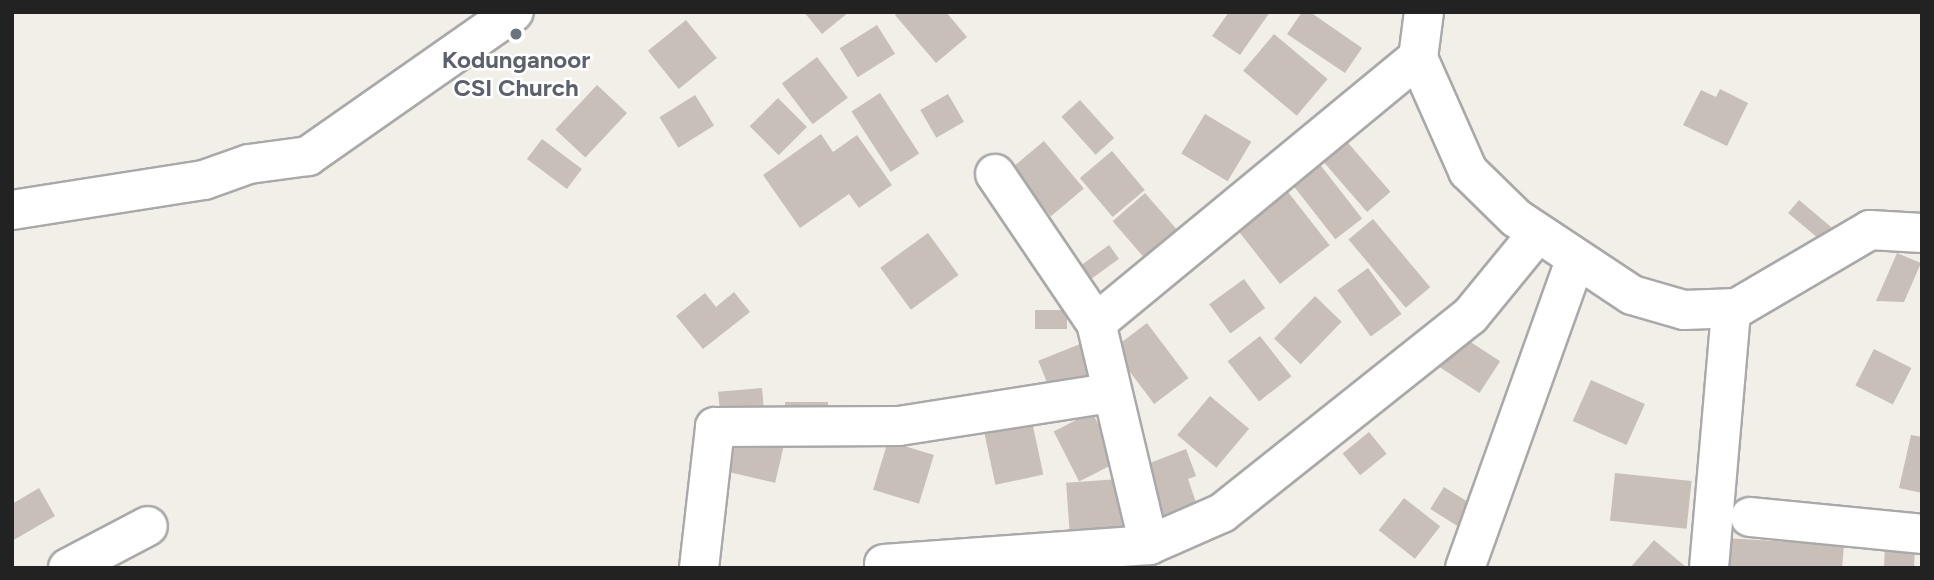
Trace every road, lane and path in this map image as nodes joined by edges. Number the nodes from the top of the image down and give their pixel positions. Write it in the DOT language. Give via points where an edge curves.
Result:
graph roads {
  1 [pos="514,12"];
  2 [pos="1424,12"];
  3 [pos="1418,58"];
  4 [pos="995,174"];
  5 [pos="12,210"];
  6 [pos="1538,233"];
  7 [pos="1922,233"];
  8 [pos="1576,258"];
  9 [pos="1731,309"];
  10 [pos="1096,323"];
  11 [pos="1110,393"];
  12 [pos="1750,517"];
  13 [pos="148,526"];
  14 [pos="1922,534"];
  15 [pos="1149,545"];
  16 [pos="884,564"];
  17 [pos="68,568"];
  18 [pos="699,568"];
  19 [pos="1465,568"];
  20 [pos="1709,568"];
  1 -- 5 [label="street" via="308,156 249,164 204,180"];
  2 -- 3 [label="street"];
  3 -- 6 [label="street" via="1468,171"];
  3 -- 10 [label="street"];
  4 -- 10 [label="street"];
  6 -- 8 [label="street"];
  6 -- 15 [label="street" via="1460,325 1222,513"];
  7 -- 9 [label="street" via="1870,230"];
  8 -- 9 [label="street" via="1632,295 1684,310"];
  8 -- 19 [label="street"];
  9 -- 20 [label="street"];
  10 -- 11 [label="street"];
  11 -- 15 [label="street"];
  11 -- 18 [label="street" via="899,426 715,427"];
  12 -- 14 [label="street"];
  13 -- 17 [label="street"];
  15 -- 16 [label="street"];
}
